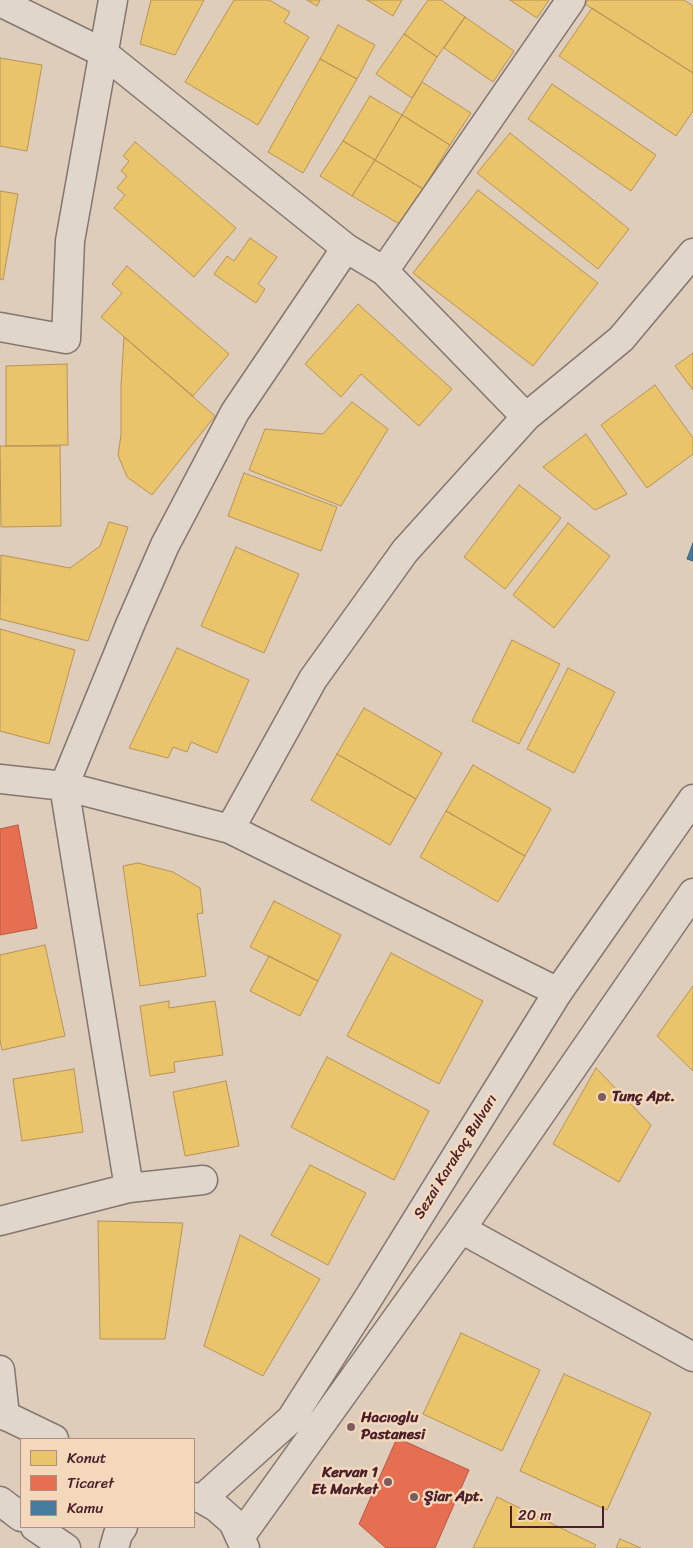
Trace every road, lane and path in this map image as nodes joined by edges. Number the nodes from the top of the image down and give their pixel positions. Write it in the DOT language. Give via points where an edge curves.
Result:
graph roads {
  1 [pos="113,0"];
  2 [pos="570,0"];
  3 [pos="0,2"];
  4 [pos="102,52"];
  5 [pos="346,248"];
  6 [pos="693,253"];
  7 [pos="384,271"];
  8 [pos="0,327"];
  9 [pos="526,417"];
  10 [pos="0,779"];
  11 [pos="64,786"];
  12 [pos="693,799"];
  13 [pos="230,829"];
  14 [pos="693,893"];
  15 [pos="558,992"];
  16 [pos="203,1180"];
  17 [pos="129,1188"];
  18 [pos="0,1221"];
  19 [pos="460,1229"];
  20 [pos="693,1357"];
  21 [pos="0,1370"];
  22 [pos="3,1414"];
  23 [pos="52,1438"];
  24 [pos="198,1498"];
  25 [pos="0,1501"];
  26 [pos="20,1516"];
  27 [pos="36,1528"];
  28 [pos="122,1528"];
  29 [pos="242,1542"];
  30 [pos="66,1548"];
  31 [pos="114,1548"];
  1 -- 4 [label="street"];
  2 -- 7 [label="street"];
  3 -- 4 [label="street"];
  4 -- 5 [label="street"];
  4 -- 8 [label="street" via="70,241 66,340"];
  5 -- 7 [label="street"];
  5 -- 11 [label="street" via="235,412 165,545"];
  6 -- 9 [label="street" via="621,339"];
  7 -- 9 [label="street"];
  9 -- 13 [label="street" via="405,551 313,679"];
  10 -- 11 [label="street"];
  11 -- 13 [label="street"];
  11 -- 17 [label="street"];
  12 -- 15 [label="street, Sezai Karakoç Bulvarı"];
  13 -- 15 [label="street"];
  14 -- 19 [label="street"];
  15 -- 24 [label="street, Sezai Karakoç Bulvarı" via="290,1419"];
  16 -- 17 [label="street"];
  17 -- 18 [label="street"];
  19 -- 20 [label="street"];
  19 -- 29 [label="street"];
  21 -- 22 [label="street"];
  22 -- 23 [label="street"];
  24 -- 29 [label="street" via="216,1506 233,1522"];
  25 -- 26 [label="street"];
  27 -- 30 [label="street"];
  28 -- 31 [label="street"];
}
